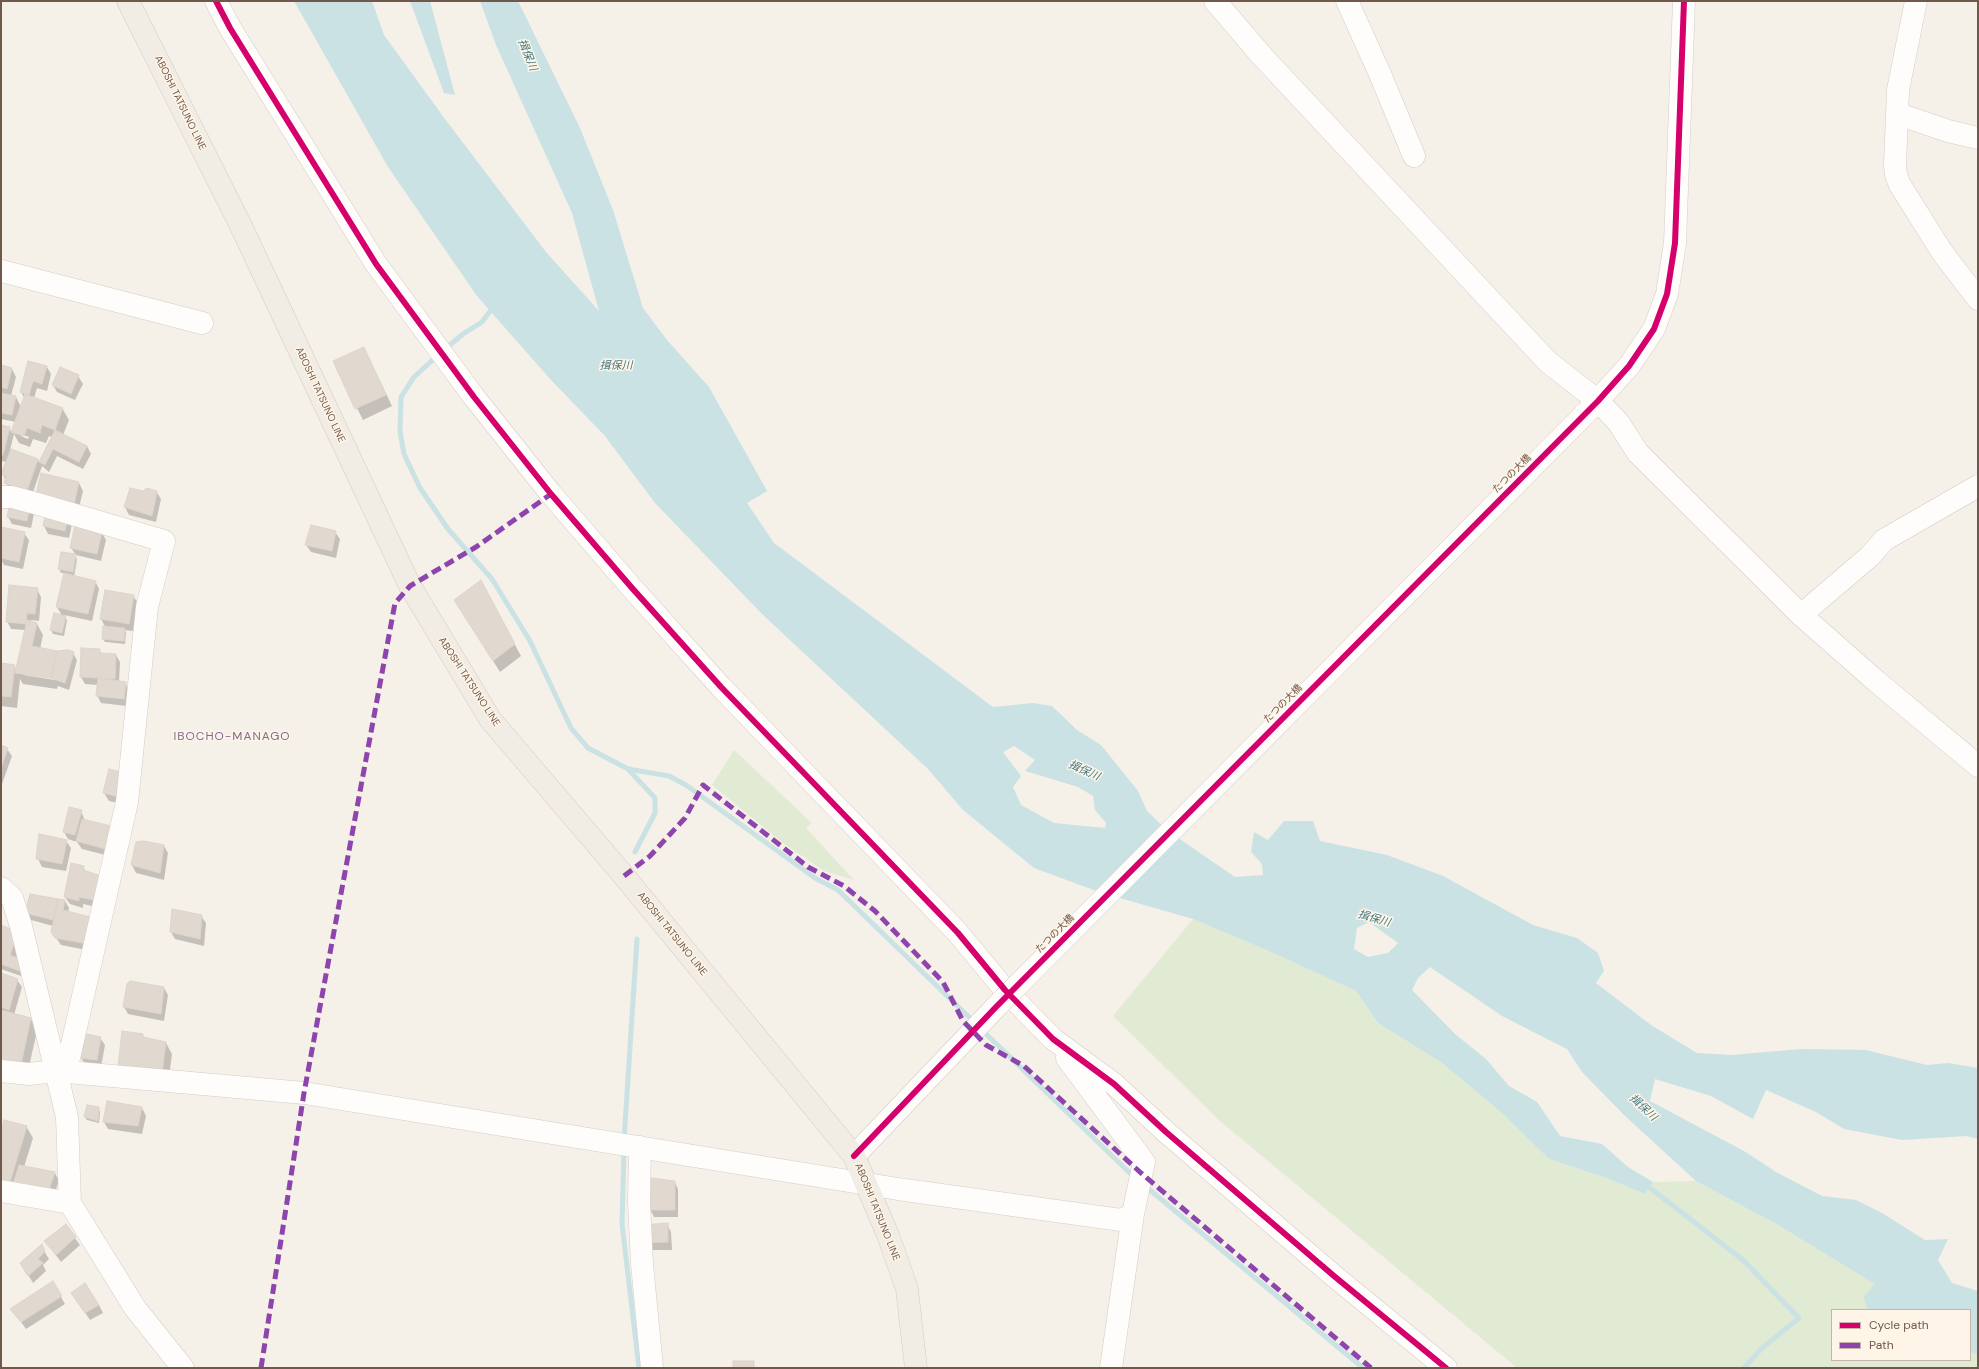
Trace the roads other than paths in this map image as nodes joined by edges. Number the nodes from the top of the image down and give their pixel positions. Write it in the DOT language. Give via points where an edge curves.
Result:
graph roads {
  1 [pos="128,1"];
  2 [pos="216,1"];
  3 [pos="1215,1"];
  4 [pos="1347,1"];
  5 [pos="1684,1"];
  6 [pos="1916,1"];
  7 [pos="1898,114"];
  8 [pos="1978,138"];
  9 [pos="1414,156"];
  10 [pos="1,271"];
  11 [pos="1978,299"];
  12 [pos="202,324"];
  13 [pos="1591,408"];
  14 [pos="1978,486"];
  15 [pos="1,497"];
  16 [pos="1802,615"];
  17 [pos="1978,766"];
  18 [pos="1,888"];
  19 [pos="1054,1039"];
  20 [pos="1,1071"];
  21 [pos="56,1071"];
  22 [pos="640,1147"];
  23 [pos="854,1156"];
  24 [pos="865,1183"];
  25 [pos="1,1191"];
  26 [pos="70,1203"];
  27 [pos="1133,1214"];
  28 [pos="184,1368"];
  29 [pos="652,1368"];
  30 [pos="916,1368"];
  31 [pos="1111,1368"];
  32 [pos="1446,1368"];
  1 -- 23 [label="main road, ABOSHI TATSUNO LINE" via="241,226 410,586 490,719 624,876"];
  2 -- 19 [label="street" via="290,127 376,264 474,397 551,494 721,687 958,934 1005,990"];
  3 -- 13 [label="street" via="1262,56"];
  4 -- 9 [label="street"];
  5 -- 13 [label="street, たつの大橋" via="1675,243 1667,294 1654,329 1629,366"];
  6 -- 7 [label="street" via="1898,90"];
  7 -- 8 [label="street"];
  7 -- 11 [label="street" via="1895,165 1900,185 1942,252"];
  10 -- 12 [label="street"];
  13 -- 16 [label="street" via="1618,422 1638,453"];
  13 -- 23 [label="street, たつの大橋, bridge" via="996,1007"];
  14 -- 16 [label="street" via="1884,540 1870,556"];
  15 -- 21 [label="street" via="12,497 38,504 164,541 147,608 127,802 69,1058"];
  16 -- 17 [label="street"];
  18 -- 21 [label="street" via="12,898 21,926"];
  19 -- 27 [label="street" via="1144,1162"];
  19 -- 32 [label="street" via="1114,1084 1334,1276"];
  20 -- 21 [label="street" via="29,1074"];
  21 -- 22 [label="street" via="304,1093"];
  21 -- 26 [label="street" via="67,1117"];
  22 -- 24 [label="street"];
  22 -- 29 [label="street" via="642,1264"];
  23 -- 24 [label="main road, ABOSHI TATSUNO LINE"];
  24 -- 27 [label="street" via="1121,1220"];
  24 -- 30 [label="main road, ABOSHI TATSUNO LINE" via="888,1235 907,1289"];
  25 -- 26 [label="street"];
  26 -- 28 [label="street" via="135,1308"];
  27 -- 31 [label="street"];
}
